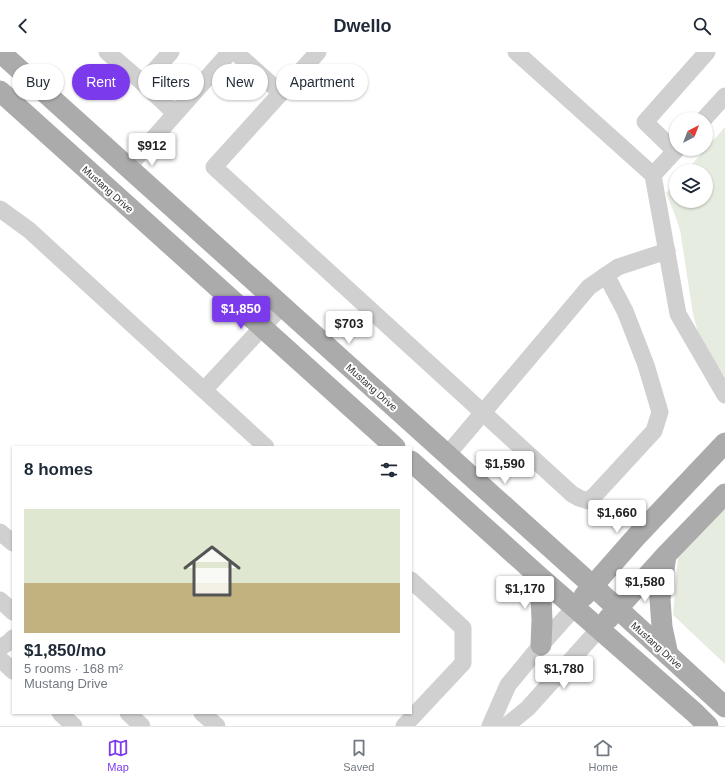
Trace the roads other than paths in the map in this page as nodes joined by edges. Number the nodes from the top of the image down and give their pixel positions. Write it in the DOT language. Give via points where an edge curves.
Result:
graph roads {
  1 [pos="0,52"];
  2 [pos="107,52"];
  3 [pos="171,52"];
  4 [pos="230,52"];
  5 [pos="235,52"];
  6 [pos="318,52"];
  7 [pos="516,52"];
  8 [pos="707,52"];
  9 [pos="160,64"];
  10 [pos="307,64"];
  11 [pos="138,79"];
  12 [pos="276,89"];
  13 [pos="0,91"];
  14 [pos="725,96"];
  15 [pos="276,99"];
  16 [pos="162,100"];
  17 [pos="710,112"];
  18 [pos="176,113"];
  19 [pos="669,144"];
  20 [pos="671,156"];
  21 [pos="128,167"];
  22 [pos="654,175"];
  23 [pos="108,189"];
  24 [pos="0,209"];
  25 [pos="667,251"];
  26 [pos="606,275"];
  27 [pos="282,306"];
  28 [pos="263,327"];
  29 [pos="204,390"];
  30 [pos="725,395"];
  31 [pos="483,412"];
  32 [pos="725,443"];
  33 [pos="265,446"];
  34 [pos="394,446"];
  35 [pos="447,455"];
  36 [pos="412,462"];
  37 [pos="725,494"];
  38 [pos="0,532"];
  39 [pos="12,542"];
  40 [pos="666,555"];
  41 [pos="533,571"];
  42 [pos="412,581"];
  43 [pos="593,586"];
  44 [pos="0,600"];
  45 [pos="575,607"];
  46 [pos="617,609"];
  47 [pos="12,611"];
  48 [pos="599,629"];
  49 [pos="12,639"];
  50 [pos="541,645"];
  51 [pos="0,648"];
  52 [pos="668,655"];
  53 [pos="0,659"];
  54 [pos="12,670"];
  55 [pos="725,707"];
  56 [pos="61,714"];
  57 [pos="129,714"];
  58 [pos="203,714"];
  59 [pos="74,726"];
  60 [pos="142,726"];
  61 [pos="217,726"];
  62 [pos="404,726"];
  63 [pos="490,726"];
  64 [pos="506,726"];
  65 [pos="708,726"];
  1 -- 21 [label="main road, Mustang Drive"];
  2 -- 11 [label="street"];
  3 -- 9 [label="street"];
  4 -- 18 [label="street"];
  5 -- 12 [label="street"];
  6 -- 10 [label="street"];
  7 -- 22 [label="street"];
  8 -- 19 [label="street" via="645,122"];
  13 -- 23 [label="main road, Mustang Drive"];
  14 -- 17 [label="street"];
  15 -- 31 [label="street" via="214,167"];
  16 -- 18 [label="street"];
  18 -- 21 [label="street"];
  20 -- 22 [label="street"];
  21 -- 23 [label="main road"];
  21 -- 27 [label="main road, Mustang Drive"];
  22 -- 25 [label="street"];
  23 -- 28 [label="main road, Mustang Drive"];
  24 -- 29 [label="street" via="29,230"];
  25 -- 26 [label="street" via="618,266"];
  25 -- 30 [label="street" via="678,314"];
  26 -- 31 [label="street" via="589,287"];
  26 -- 31 [label="street" via="625,311 646,365 660,412 654,431 588,501 572,494"];
  27 -- 28 [label="street"];
  27 -- 35 [label="main road, Mustang Drive"];
  28 -- 29 [label="street"];
  28 -- 34 [label="main road, Mustang Drive"];
  29 -- 33 [label="street"];
  31 -- 35 [label="street"];
  32 -- 43 [label="main road"];
  35 -- 43 [label="main road, Mustang Drive"];
  36 -- 41 [label="main road"];
  37 -- 40 [label="main road"];
  38 -- 39 [label="street"];
  40 -- 46 [label="main road"];
  40 -- 52 [label="main road" via="660,599"];
  41 -- 45 [label="main road"];
  41 -- 50 [label="main road" via="541,596"];
  42 -- 62 [label="street" via="464,628 463,662"];
  43 -- 45 [label="main road"];
  43 -- 46 [label="main road, Mustang Drive"];
  44 -- 47 [label="street"];
  45 -- 48 [label="main road"];
  45 -- 50 [label="street"];
  46 -- 48 [label="main road"];
  46 -- 52 [label="main road, Mustang Drive"];
  48 -- 64 [label="street" via="528,708"];
  48 -- 65 [label="main road"];
  49 -- 51 [label="street"];
  50 -- 63 [label="street" via="508,685"];
  52 -- 55 [label="main road, Mustang Drive"];
  53 -- 54 [label="street"];
  56 -- 59 [label="street"];
  57 -- 60 [label="street"];
  58 -- 61 [label="street"];
}
